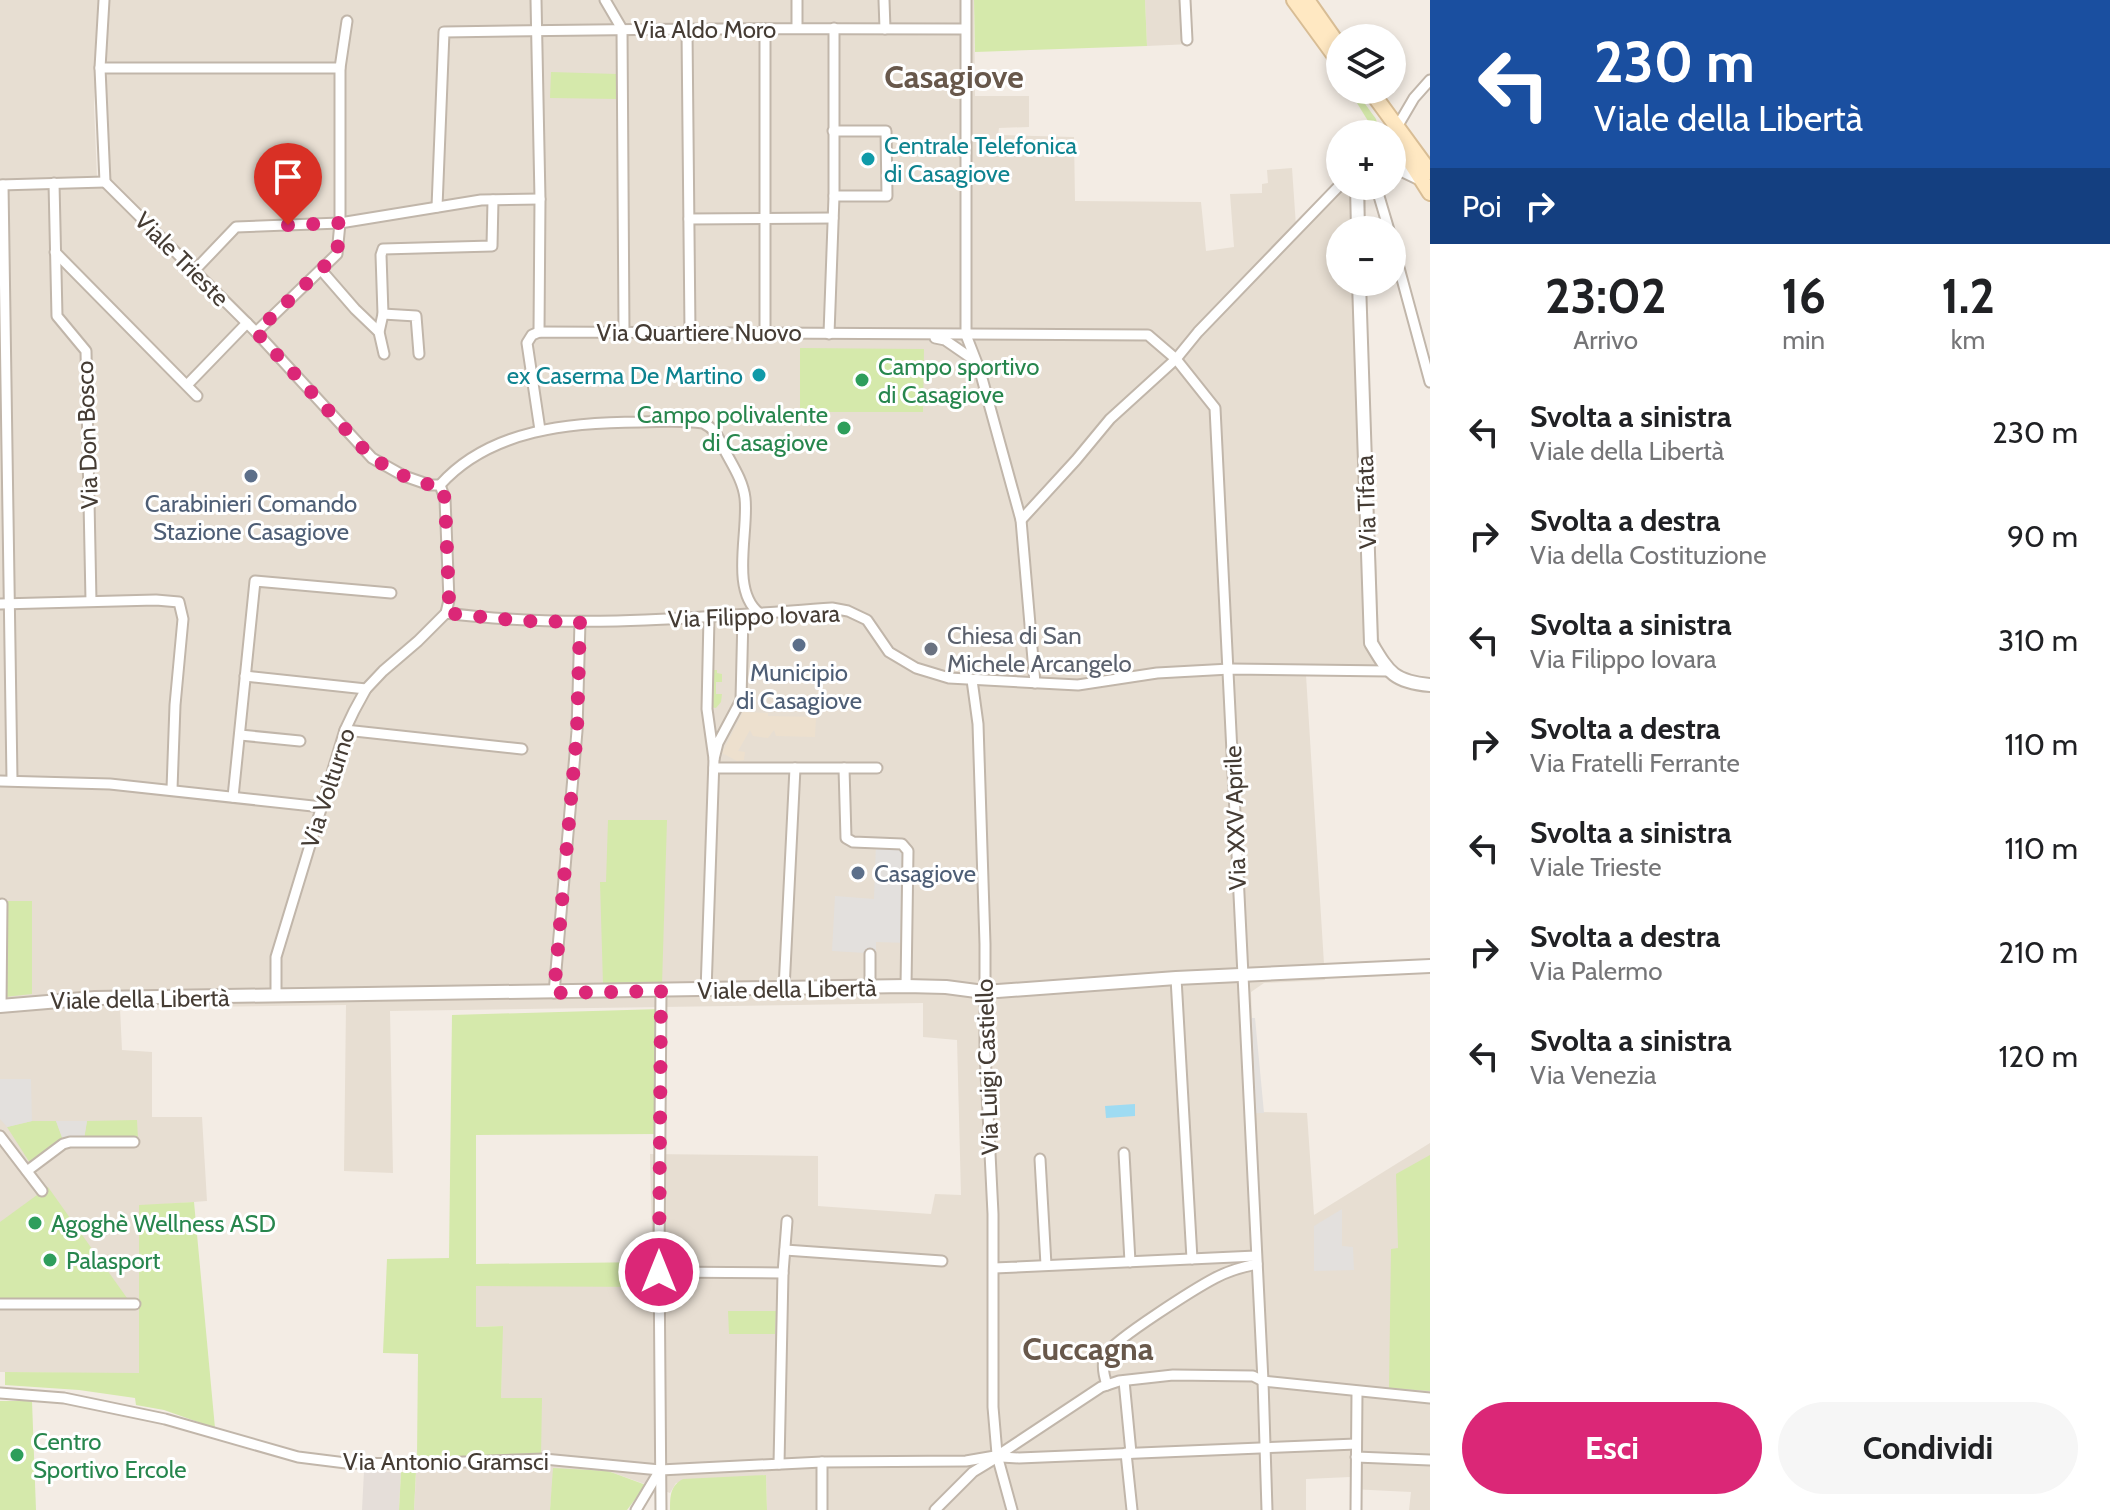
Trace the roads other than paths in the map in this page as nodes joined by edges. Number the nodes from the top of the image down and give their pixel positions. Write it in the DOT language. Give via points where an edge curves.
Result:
graph roads {
  1 [pos="104,0"];
  2 [pos="536,0"];
  3 [pos="605,0"];
  4 [pos="797,0"];
  5 [pos="884,0"];
  6 [pos="966,0"];
  7 [pos="1185,0"];
  8 [pos="1294,0"];
  9 [pos="1307,0"];
  10 [pos="347,21"];
  11 [pos="1326,27"];
  12 [pos="797,28"];
  13 [pos="834,28"];
  14 [pos="622,29"];
  15 [pos="765,29"];
  16 [pos="885,29"];
  17 [pos="965,29"];
  18 [pos="538,30"];
  19 [pos="687,31"];
  20 [pos="1187,40"];
  21 [pos="1326,44"];
  22 [pos="100,68"];
  23 [pos="340,68"];
  24 [pos="1430,80"];
  25 [pos="1404,120"];
  26 [pos="833,131"];
  27 [pos="1406,150"];
  28 [pos="1406,170"];
  29 [pos="1427,175"];
  30 [pos="105,182"];
  31 [pos="54,183"];
  32 [pos="1,185"];
  33 [pos="1430,193"];
  34 [pos="834,196"];
  35 [pos="540,199"];
  36 [pos="493,200"];
  37 [pos="1328,200"];
  38 [pos="437,207"];
  39 [pos="766,218"];
  40 [pos="833,218"];
  41 [pos="689,219"];
  42 [pos="340,223"];
  43 [pos="55,252"];
  44 [pos="194,271"];
  45 [pos="322,271"];
  46 [pos="1406,294"];
  47 [pos="1359,296"];
  48 [pos="383,314"];
  49 [pos="247,323"];
  50 [pos="256,332"];
  51 [pos="379,332"];
  52 [pos="539,332"];
  53 [pos="624,332"];
  54 [pos="690,332"];
  55 [pos="765,332"];
  56 [pos="829,334"];
  57 [pos="920,334"];
  58 [pos="966,335"];
  59 [pos="384,354"];
  60 [pos="419,354"];
  61 [pos="1176,359"];
  62 [pos="976,362"];
  63 [pos="1430,382"];
  64 [pos="187,385"];
  65 [pos="197,396"];
  66 [pos="540,430"];
  67 [pos="440,485"];
  68 [pos="1021,520"];
  69 [pos="391,593"];
  70 [pos="91,601"];
  71 [pos="5,604"];
  72 [pos="446,613"];
  73 [pos="759,613"];
  74 [pos="743,615"];
  75 [pos="709,617"];
  76 [pos="580,622"];
  77 [pos="1230,669"];
  78 [pos="1388,671"];
  79 [pos="245,676"];
  80 [pos="972,680"];
  81 [pos="1035,683"];
  82 [pos="1430,685"];
  83 [pos="366,689"];
  84 [pos="345,730"];
  85 [pos="240,735"];
  86 [pos="300,741"];
  87 [pos="522,749"];
  88 [pos="714,763"];
  89 [pos="795,768"];
  90 [pos="844,768"];
  91 [pos="877,768"];
  92 [pos="12,780"];
  93 [pos="0,781"];
  94 [pos="172,789"];
  95 [pos="233,797"];
  96 [pos="322,807"];
  97 [pos="2,904"];
  98 [pos="870,954"];
  99 [pos="1430,966"];
  100 [pos="1243,975"];
  101 [pos="1176,978"];
  102 [pos="906,986"];
  103 [pos="870,987"];
  104 [pos="784,989"];
  105 [pos="661,991"];
  106 [pos="706,991"];
  107 [pos="984,992"];
  108 [pos="554,993"];
  109 [pos="276,996"];
  110 [pos="0,1006"];
  111 [pos="0,1136"];
  112 [pos="134,1142"];
  113 [pos="1124,1153"];
  114 [pos="1040,1159"];
  115 [pos="27,1171"];
  116 [pos="42,1191"];
  117 [pos="787,1221"];
  118 [pos="785,1250"];
  119 [pos="1192,1259"];
  120 [pos="1256,1260"];
  121 [pos="942,1261"];
  122 [pos="1130,1262"];
  123 [pos="1046,1265"];
  124 [pos="994,1268"];
  125 [pos="659,1272"];
  126 [pos="783,1273"];
  127 [pos="0,1304"];
  128 [pos="135,1304"];
  129 [pos="1124,1381"];
  130 [pos="1263,1381"];
  131 [pos="1107,1385"];
  132 [pos="1357,1392"];
  133 [pos="0,1393"];
  134 [pos="1430,1398"];
  135 [pos="1356,1444"];
  136 [pos="1265,1447"];
  137 [pos="1129,1453"];
  138 [pos="998,1456"];
  139 [pos="1356,1457"];
  140 [pos="1430,1460"];
  141 [pos="822,1462"];
  142 [pos="779,1464"];
  143 [pos="630,1469"];
  144 [pos="660,1470"];
  145 [pos="652,1484"];
  146 [pos="636,1510"];
  147 [pos="661,1510"];
  148 [pos="822,1510"];
  149 [pos="935,1510"];
  150 [pos="1012,1510"];
  151 [pos="1132,1510"];
  152 [pos="1267,1510"];
  153 [pos="1356,1510"];
  1 -- 22 [label="street"];
  2 -- 18 [label="street"];
  3 -- 14 [label="street"];
  4 -- 12 [label="street"];
  5 -- 16 [label="street"];
  6 -- 17 [label="street"];
  7 -- 20 [label="street"];
  8 -- 21 [label="main road"];
  9 -- 11 [label="main road"];
  10 -- 23 [label="street"];
  12 -- 13 [label="street, Via Aldo Moro"];
  12 -- 15 [label="street, Via Aldo Moro"];
  13 -- 16 [label="street, Via Aldo Moro"];
  13 -- 26 [label="street"];
  14 -- 18 [label="street, Via Aldo Moro"];
  14 -- 19 [label="street, Via Aldo Moro"];
  14 -- 53 [label="street"];
  15 -- 19 [label="street, Via Aldo Moro"];
  15 -- 39 [label="street"];
  16 -- 17 [label="street, Via Aldo Moro"];
  17 -- 58 [label="street"];
  18 -- 35 [label="street"];
  18 -- 38 [label="street, Via Aldo Moro" via="444,32"];
  19 -- 41 [label="street"];
  22 -- 23 [label="street"];
  22 -- 30 [label="street"];
  23 -- 42 [label="street"];
  24 -- 25 [label="street"];
  26 -- 34 [label="street"];
  26 -- 34 [label="street" via="886,131 887,196"];
  27 -- 29 [label="main road"];
  28 -- 29 [label="street"];
  29 -- 33 [label="main road"];
  30 -- 31 [label="street"];
  30 -- 44 [label="street, Viale Trieste"];
  31 -- 32 [label="street"];
  31 -- 43 [label="street, Via Don Bosco"];
  32 -- 71 [label="street"];
  34 -- 40 [label="street"];
  35 -- 36 [label="street"];
  35 -- 52 [label="street"];
  36 -- 38 [label="street"];
  36 -- 48 [label="street" via="492,246 383,249"];
  37 -- 61 [label="street"];
  38 -- 42 [label="street"];
  39 -- 40 [label="street"];
  39 -- 41 [label="street"];
  39 -- 55 [label="street"];
  40 -- 56 [label="street"];
  41 -- 54 [label="street"];
  42 -- 44 [label="street" via="236,227"];
  42 -- 45 [label="street" via="337,254"];
  43 -- 64 [label="street"];
  43 -- 70 [label="street, Via Don Bosco" via="57,316 86,351"];
  44 -- 49 [label="street, Viale Trieste"];
  45 -- 50 [label="street"];
  45 -- 51 [label="street"];
  46 -- 63 [label="street"];
  47 -- 78 [label="street, Via Tifata" via="1371,643"];
  48 -- 51 [label="street"];
  48 -- 60 [label="street" via="416,316"];
  49 -- 50 [label="street, Viale Trieste"];
  49 -- 64 [label="street"];
  50 -- 67 [label="street, Viale Trieste" via="372,458 404,476"];
  51 -- 59 [label="street"];
  52 -- 53 [label="street, Via Quartiere Nuovo"];
  52 -- 66 [label="street" via="527,343"];
  53 -- 54 [label="street, Via Quartiere Nuovo"];
  54 -- 55 [label="street, Via Quartiere Nuovo"];
  55 -- 56 [label="street, Via Quartiere Nuovo"];
  56 -- 57 [label="street, Via Quartiere Nuovo"];
  57 -- 58 [label="street, Via Quartiere Nuovo"];
  57 -- 62 [label="street" via="945,340"];
  58 -- 61 [label="street, Via XXV Aprile" via="1148,335"];
  58 -- 62 [label="street"];
  61 -- 68 [label="street" via="1110,419"];
  61 -- 77 [label="street, Via XXV Aprile" via="1218,416"];
  62 -- 68 [label="street"];
  64 -- 65 [label="street"];
  66 -- 67 [label="street" via="479,455"];
  66 -- 73 [label="street" via="585,422 688,421 713,427 742,485 742,566 748,602"];
  67 -- 72 [label="street" via="445,499"];
  68 -- 81 [label="street"];
  69 -- 79 [label="street" via="255,581"];
  70 -- 71 [label="street"];
  70 -- 94 [label="street" via="156,600 179,602 183,608"];
  71 -- 92 [label="street"];
  72 -- 76 [label="street, Via Filippo Iovara"];
  72 -- 83 [label="street, Via Volturno"];
  73 -- 74 [label="street, Via Filippo Iovara"];
  73 -- 80 [label="street, Via Filippo Iovara" via="848,611 867,620 889,652 916,668"];
  74 -- 75 [label="street, Via Filippo Iovara"];
  74 -- 88 [label="street" via="741,700 718,743"];
  75 -- 76 [label="street, Via Filippo Iovara"];
  75 -- 88 [label="street" via="707,709"];
  76 -- 108 [label="street" via="577,731"];
  77 -- 78 [label="street, Via Filippo Iovara"];
  77 -- 81 [label="street, Via Filippo Iovara" via="1078,685"];
  77 -- 100 [label="street, Via XXV Aprile"];
  78 -- 82 [label="street" via="1408,683"];
  79 -- 83 [label="street"];
  79 -- 85 [label="street"];
  80 -- 81 [label="street, Via Filippo Iovara"];
  80 -- 107 [label="street, Via Luigi Castiello" via="978,724"];
  83 -- 84 [label="street, Via Volturno"];
  84 -- 87 [label="street"];
  84 -- 96 [label="street, Via Volturno"];
  85 -- 86 [label="street"];
  85 -- 95 [label="street"];
  88 -- 89 [label="street"];
  88 -- 106 [label="street"];
  89 -- 90 [label="street"];
  89 -- 104 [label="street"];
  90 -- 91 [label="street"];
  90 -- 102 [label="street" via="846,838 880,846 902,844 909,856"];
  92 -- 93 [label="street"];
  92 -- 94 [label="street"];
  94 -- 95 [label="street"];
  95 -- 96 [label="street"];
  96 -- 109 [label="street, Via Volturno" via="276,957"];
  97 -- 110 [label="street"];
  98 -- 103 [label="street"];
  99 -- 100 [label="street, Viale della Libertà"];
  100 -- 101 [label="street, Viale della Libertà"];
  100 -- 120 [label="street, Via XXV Aprile"];
  101 -- 107 [label="street, Viale della Libertà"];
  101 -- 119 [label="street"];
  102 -- 103 [label="street, Viale della Libertà"];
  102 -- 107 [label="street, Viale della Libertà"];
  103 -- 104 [label="street, Viale della Libertà"];
  104 -- 106 [label="street, Viale della Libertà"];
  105 -- 106 [label="street, Viale della Libertà"];
  105 -- 108 [label="street, Viale della Libertà"];
  105 -- 125 [label="street"];
  107 -- 124 [label="street, Via Luigi Castiello"];
  108 -- 109 [label="street, Viale della Libertà"];
  109 -- 110 [label="street, Viale della Libertà" via="95,998"];
  111 -- 115 [label="street"];
  112 -- 115 [label="street" via="70,1142"];
  113 -- 122 [label="street"];
  114 -- 123 [label="street"];
  115 -- 116 [label="street"];
  117 -- 118 [label="street"];
  118 -- 121 [label="street"];
  118 -- 126 [label="street"];
  119 -- 120 [label="street"];
  119 -- 122 [label="street"];
  120 -- 130 [label="street, Via XXV Aprile"];
  120 -- 131 [label="street" via="1216,1278 1122,1340 1105,1356"];
  122 -- 123 [label="street"];
  123 -- 124 [label="street"];
  124 -- 138 [label="street, Via Luigi Castiello"];
  125 -- 126 [label="street"];
  125 -- 144 [label="street"];
  126 -- 142 [label="street"];
  127 -- 128 [label="street"];
  129 -- 130 [label="street" via="1220,1375"];
  129 -- 131 [label="street"];
  129 -- 137 [label="street"];
  130 -- 132 [label="street"];
  130 -- 136 [label="street, Via XXV Aprile"];
  131 -- 138 [label="street"];
  132 -- 134 [label="street"];
  132 -- 135 [label="street"];
  133 -- 143 [label="street, Via Antonio Gramsci" via="64,1398 151,1416 322,1461 544,1459"];
  135 -- 136 [label="street, Via Antonio Gramsci"];
  135 -- 139 [label="street"];
  136 -- 137 [label="street, Via Antonio Gramsci"];
  136 -- 152 [label="street, Via XXV Aprile"];
  137 -- 138 [label="street, Via Antonio Gramsci"];
  137 -- 151 [label="street"];
  138 -- 141 [label="street, Via Antonio Gramsci"];
  138 -- 149 [label="street" via="973,1472"];
  138 -- 150 [label="street, Via Luigi Castiello"];
  139 -- 140 [label="street"];
  139 -- 153 [label="street"];
  141 -- 142 [label="street, Via Antonio Gramsci"];
  141 -- 148 [label="street"];
  142 -- 144 [label="street, Via Antonio Gramsci"];
  143 -- 144 [label="street, Via Antonio Gramsci"];
  143 -- 145 [label="street"];
  144 -- 145 [label="street"];
  144 -- 147 [label="street"];
  145 -- 146 [label="street"];
}
